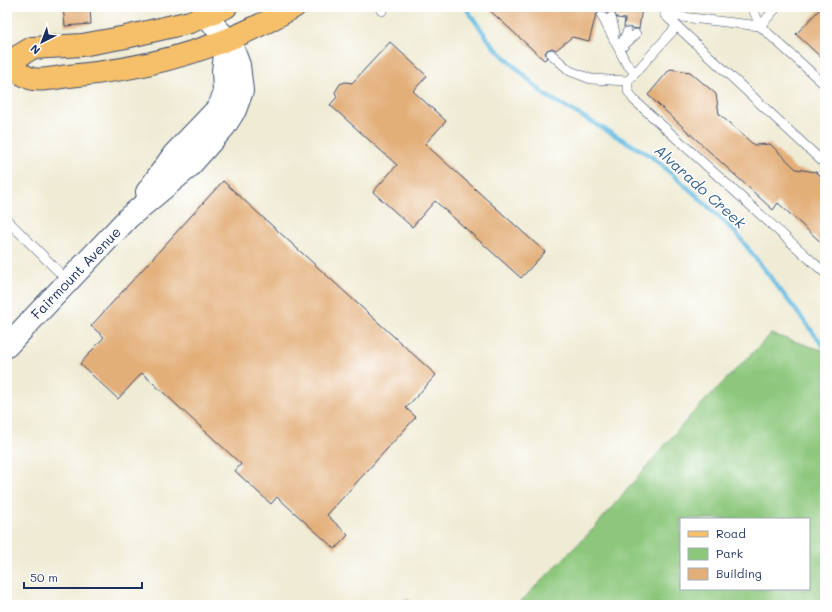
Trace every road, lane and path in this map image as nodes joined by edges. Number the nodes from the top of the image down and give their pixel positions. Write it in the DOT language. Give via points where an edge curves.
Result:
graph roads {
  1 [pos="226,7"];
  2 [pos="294,7"];
  3 [pos="755,7"];
  4 [pos="777,7"];
  5 [pos="665,11"];
  6 [pos="205,16"];
  7 [pos="607,16"];
  8 [pos="677,26"];
  9 [pos="760,26"];
  10 [pos="632,33"];
  11 [pos="227,39"];
  12 [pos="620,50"];
  13 [pos="551,54"];
  14 [pos="7,63"];
  15 [pos="635,73"];
  16 [pos="628,81"];
  17 [pos="825,85"];
  18 [pos="825,164"];
  19 [pos="7,220"];
  20 [pos="825,273"];
  21 [pos="69,282"];
  22 [pos="7,346"];
  1 -- 6 [label="main road"];
  2 -- 11 [label="main road" via="272,20"];
  3 -- 9 [label="lane"];
  4 -- 9 [label="lane"];
  5 -- 8 [label="lane"];
  5 -- 9 [label="lane"];
  6 -- 11 [label="street"];
  6 -- 14 [label="main road" via="126,37 82,45 32,48"];
  7 -- 12 [label="lane"];
  8 -- 15 [label="lane"];
  8 -- 18 [label="lane"];
  9 -- 17 [label="lane"];
  10 -- 12 [label="lane"];
  11 -- 14 [label="main road" via="195,52 80,75 32,79"];
  11 -- 21 [label="street, Fairmount Avenue" via="223,71 224,90 218,108 174,154 129,217"];
  12 -- 15 [label="lane" via="626,63"];
  13 -- 16 [label="lane" via="570,71 591,79"];
  15 -- 16 [label="lane"];
  16 -- 20 [label="lane" via="628,91 634,100"];
  19 -- 21 [label="lane"];
  21 -- 22 [label="street, Fairmount Avenue"];
}
